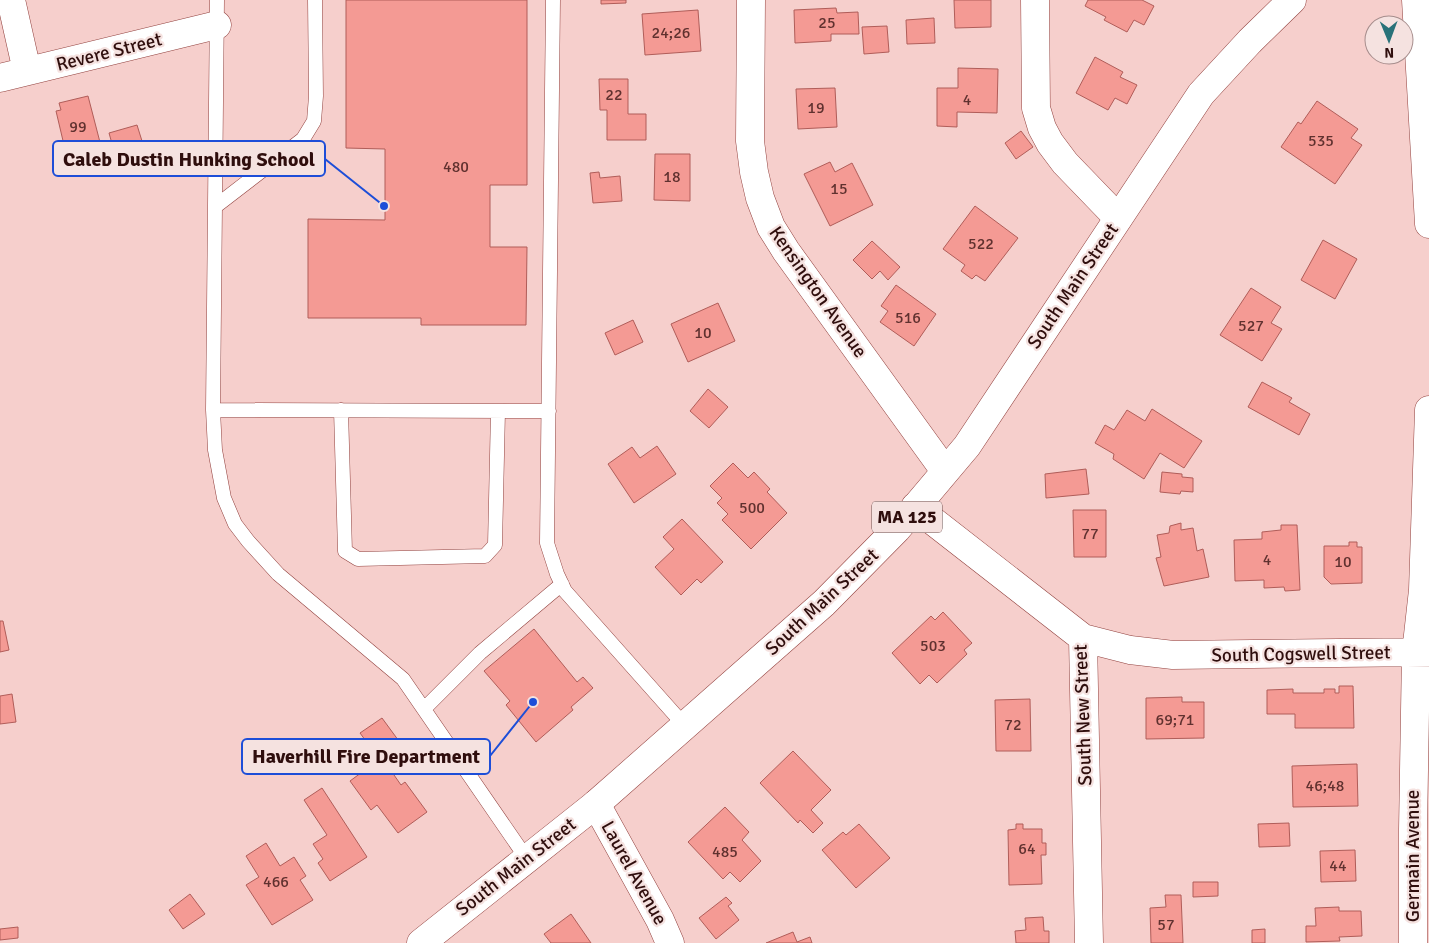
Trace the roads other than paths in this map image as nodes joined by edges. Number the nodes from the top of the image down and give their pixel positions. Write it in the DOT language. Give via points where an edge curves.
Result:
graph roads {
  1 [pos="11,0"];
  2 [pos="315,0"];
  3 [pos="553,0"];
  4 [pos="750,0"];
  5 [pos="1035,0"];
  6 [pos="1292,0"];
  7 [pos="1416,0"];
  8 [pos="217,13"];
  9 [pos="27,71"];
  10 [pos="0,78"];
  11 [pos="216,206"];
  12 [pos="1118,218"];
  13 [pos="1429,224"];
  14 [pos="214,410"];
  15 [pos="341,410"];
  16 [pos="1429,410"];
  17 [pos="498,411"];
  18 [pos="549,411"];
  19 [pos="945,471"];
  20 [pos="916,507"];
  21 [pos="562,584"];
  22 [pos="1083,638"];
  23 [pos="1422,652"];
  24 [pos="424,709"];
  25 [pos="685,726"];
  26 [pos="596,804"];
  27 [pos="527,859"];
  28 [pos="421,943"];
  29 [pos="670,943"];
  30 [pos="1089,943"];
  31 [pos="1413,943"];
  1 -- 9 [label="street"];
  2 -- 11 [label="lane" via="314,121 303,139"];
  3 -- 18 [label="lane"];
  4 -- 19 [label="street, Kensington Avenue" via="750,141 760,198 771,226"];
  5 -- 12 [label="street" via="1036,108 1042,128 1065,163"];
  6 -- 12 [label="street, South Main Street / MA 125" via="1201,94"];
  7 -- 13 [label="street"];
  8 -- 9 [label="street, Revere Street"];
  8 -- 11 [label="lane"];
  9 -- 10 [label="street, Revere Street"];
  11 -- 14 [label="lane"];
  12 -- 19 [label="street, South Main Street / MA 125" via="967,446"];
  14 -- 15 [label="lane"];
  14 -- 24 [label="lane" via="215,450 224,498 235,524 278,574 403,679"];
  15 -- 17 [label="lane"];
  15 -- 17 [label="lane" via="345,551 358,558 485,556 495,545"];
  16 -- 23 [label="street, Germain Avenue"];
  17 -- 18 [label="lane"];
  18 -- 21 [label="lane" via="548,543"];
  19 -- 20 [label="street, South Main Street / MA 125"];
  20 -- 22 [label="street, South New Street"];
  20 -- 25 [label="street, South Main Street / MA 125" via="824,603"];
  21 -- 24 [label="lane" via="480,653"];
  21 -- 25 [label="lane"];
  22 -- 23 [label="street, South Cogswell Street" via="1130,650 1173,655"];
  22 -- 30 [label="street, South New Street"];
  23 -- 31 [label="street, Germain Avenue" via="1413,829"];
  24 -- 27 [label="lane"];
  25 -- 26 [label="street, South Main Street / MA 125"];
  26 -- 27 [label="street, South Main Street / MA 125"];
  26 -- 29 [label="street, Laurel Avenue"];
  27 -- 28 [label="street, South Main Street / MA 125"];
}
